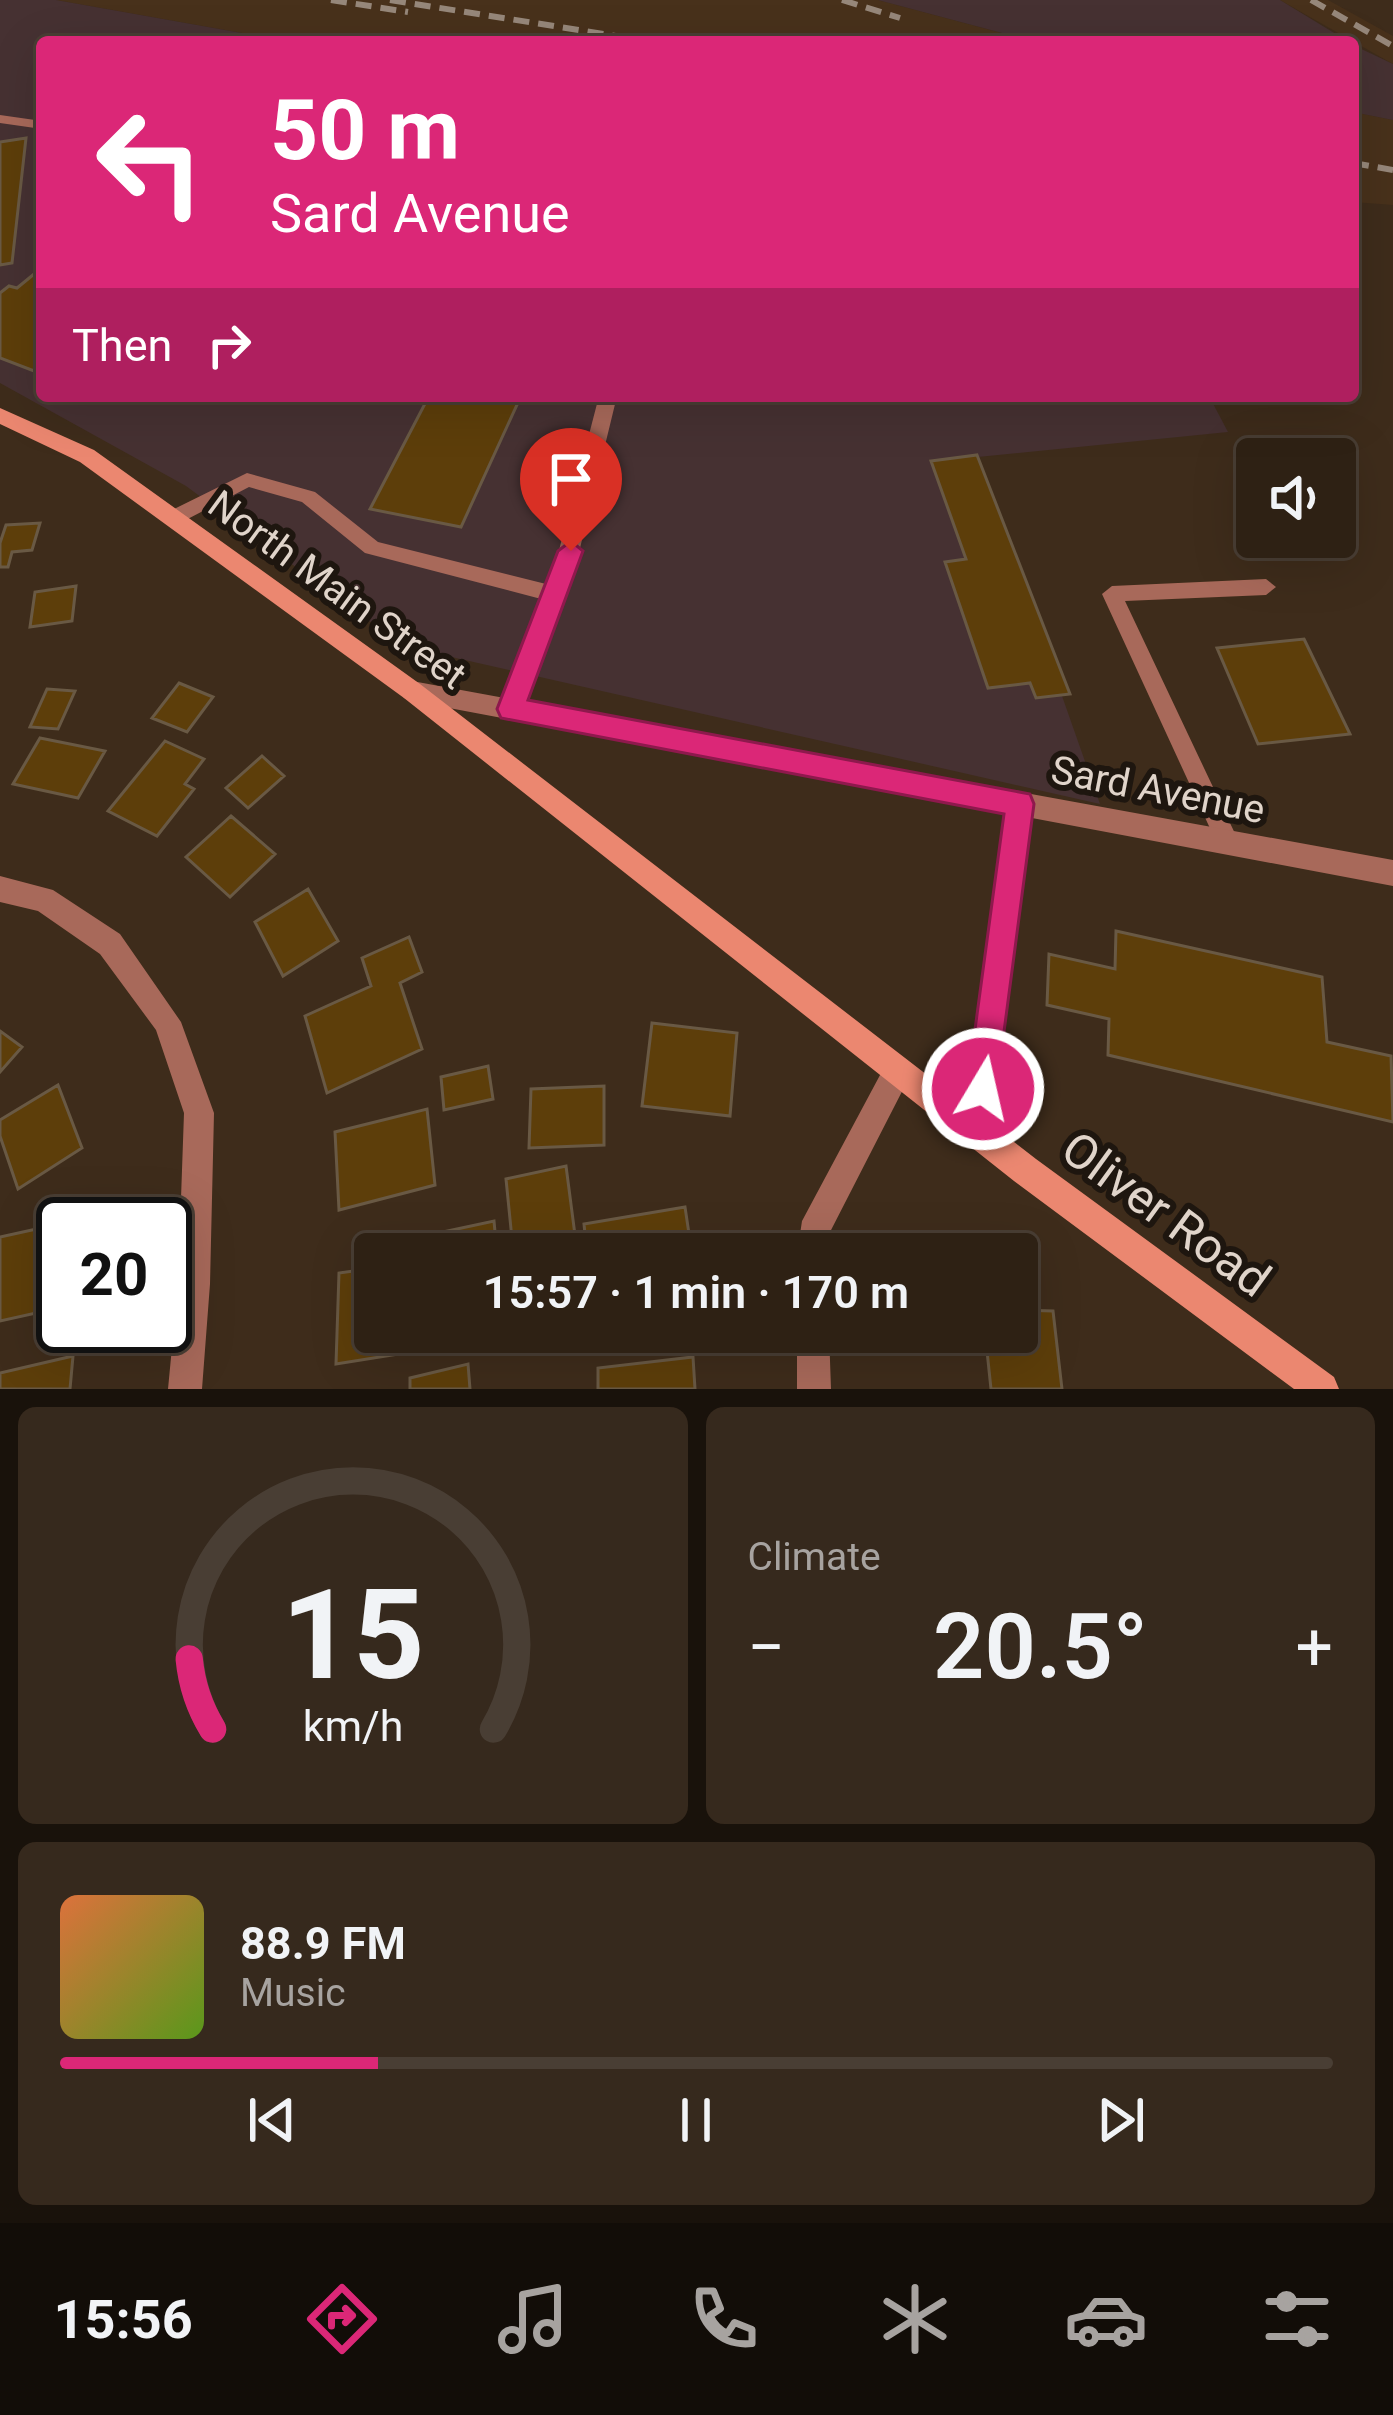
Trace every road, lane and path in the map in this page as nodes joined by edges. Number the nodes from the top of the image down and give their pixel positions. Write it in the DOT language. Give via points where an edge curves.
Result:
graph roads {
  1 [pos="0,119"];
  2 [pos="36,123"];
  3 [pos="607,402"];
  4 [pos="0,415"];
  5 [pos="173,518"];
  6 [pos="1266,587"];
  7 [pos="556,595"];
  8 [pos="412,691"];
  9 [pos="511,709"];
  10 [pos="1020,804"];
  11 [pos="1228,842"];
  12 [pos="1393,873"];
  13 [pos="0,889"];
  14 [pos="897,1072"];
  15 [pos="977,1133"];
  16 [pos="813,1233"];
  17 [pos="813,1353"];
  18 [pos="185,1389"];
  19 [pos="814,1389"];
  20 [pos="1322,1389"];
  1 -- 2 [label="lane"];
  3 -- 7 [label="lane"];
  4 -- 5 [label="street, North Main Street" via="87,456"];
  5 -- 7 [label="lane" via="247,480 308,497 371,548"];
  5 -- 8 [label="street, North Main Street"];
  6 -- 11 [label="lane" via="1112,594"];
  7 -- 9 [label="lane"];
  8 -- 9 [label="street, Sard Avenue"];
  8 -- 14 [label="street, North Main Street"];
  9 -- 10 [label="street, Sard Avenue"];
  10 -- 11 [label="street, Sard Avenue"];
  10 -- 15 [label="lane"];
  11 -- 12 [label="street, Sard Avenue"];
  13 -- 18 [label="street" via="44,899 110,944 167,1022 199,1112"];
  14 -- 15 [label="street, Oliver Road"];
  14 -- 16 [label="street"];
  15 -- 20 [label="street, Oliver Road"];
  17 -- 19 [label="street"];
}
